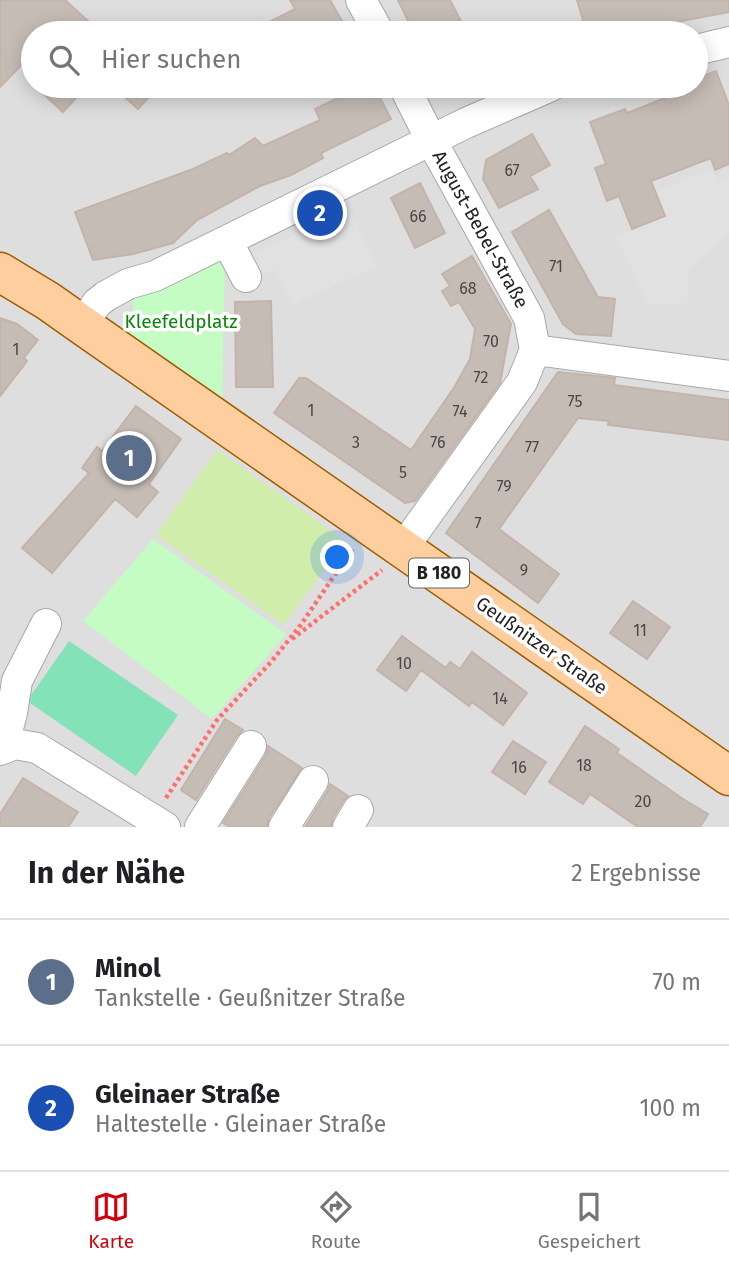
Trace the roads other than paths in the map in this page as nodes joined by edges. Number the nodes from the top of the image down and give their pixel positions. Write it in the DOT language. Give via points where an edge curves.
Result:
graph roads {
  1 [pos="361,0"];
  2 [pos="372,21"];
  3 [pos="729,42"];
  4 [pos="708,47"];
  5 [pos="410,98"];
  6 [pos="522,98"];
  7 [pos="431,140"];
  8 [pos="227,241"];
  9 [pos="0,272"];
  10 [pos="246,277"];
  11 [pos="82,325"];
  12 [pos="535,350"];
  13 [pos="729,376"];
  14 [pos="373,547"];
  15 [pos="46,624"];
  16 [pos="251,746"];
  17 [pos="6,747"];
  18 [pos="729,776"];
  19 [pos="313,781"];
  20 [pos="159,823"];
  21 [pos="200,827"];
  22 [pos="284,827"];
  1 -- 2 [label="street"];
  3 -- 4 [label="street"];
  5 -- 7 [label="street, August-Bebel-Straße"];
  6 -- 7 [label="street"];
  7 -- 8 [label="street"];
  7 -- 12 [label="street, August-Bebel-Straße" via="529,318"];
  8 -- 10 [label="street"];
  8 -- 11 [label="street" via="106,296"];
  9 -- 11 [label="main road, B 180"];
  11 -- 14 [label="main road, Geußnitzer Straße / B 180" via="148,370"];
  12 -- 13 [label="street"];
  12 -- 14 [label="street" via="522,382"];
  14 -- 18 [label="main road, Geußnitzer Straße / B 180"];
  15 -- 17 [label="street" via="17,681"];
  16 -- 21 [label="street"];
  17 -- 20 [label="street" via="37,748"];
  19 -- 22 [label="street"];
}
